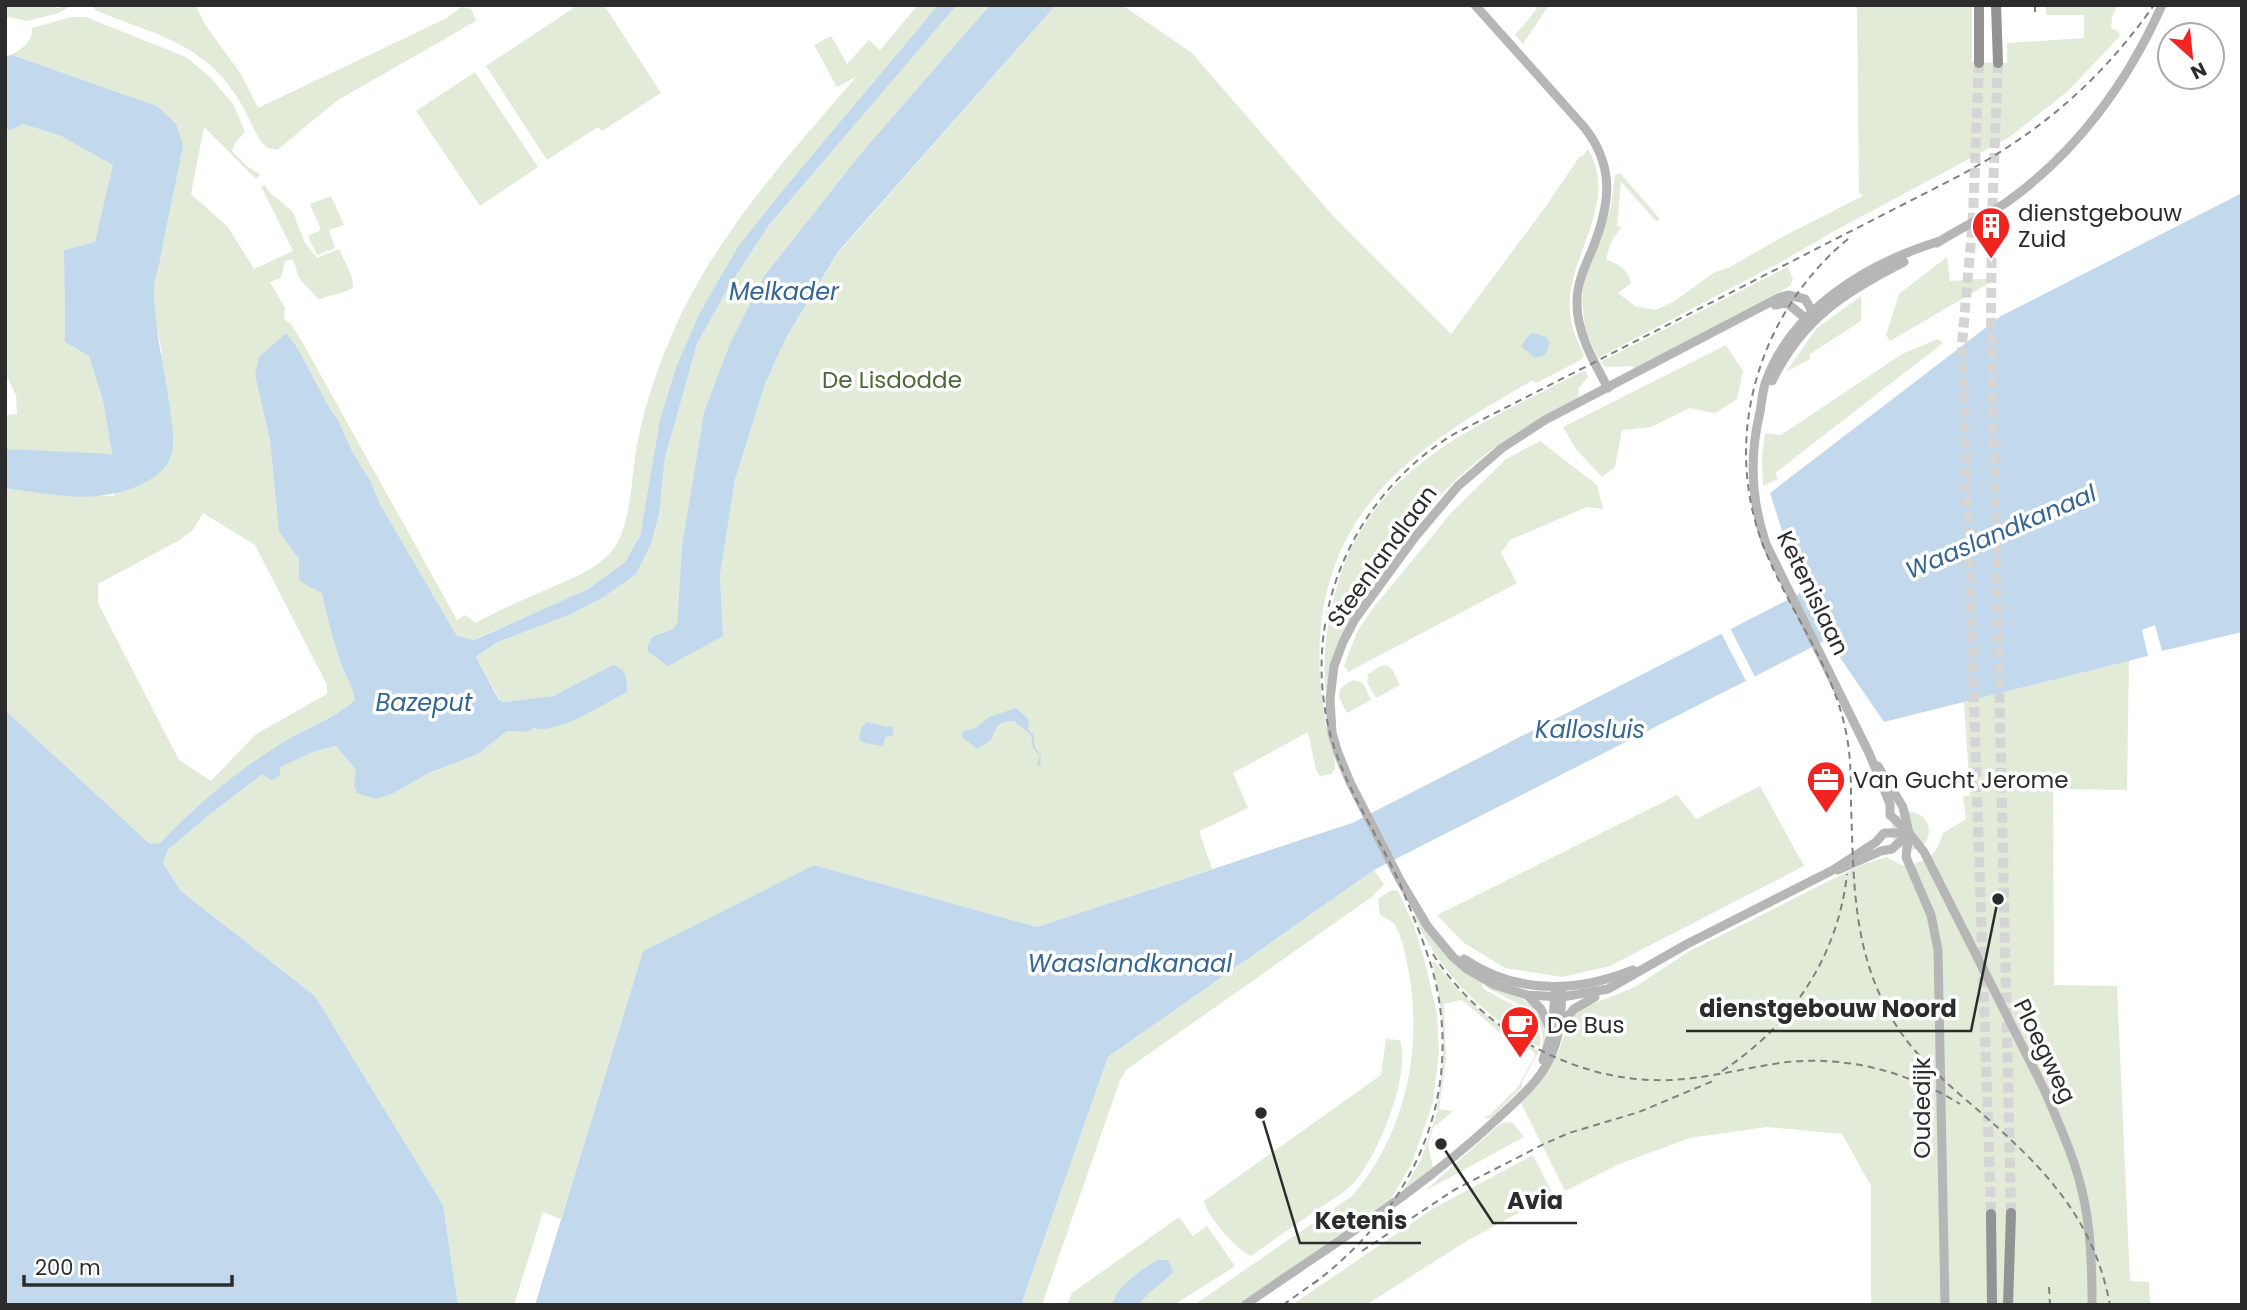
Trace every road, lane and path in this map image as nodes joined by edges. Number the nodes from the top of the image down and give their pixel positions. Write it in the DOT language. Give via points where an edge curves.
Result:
graph roads {
  1 [pos="1475,5"];
  2 [pos="1979,5"];
  3 [pos="1996,5"];
  4 [pos="2162,5"];
  5 [pos="1979,63"];
  6 [pos="1998,63"];
  7 [pos="1752,314"];
  8 [pos="1811,318"];
  9 [pos="1608,388"];
  10 [pos="1869,753"];
  11 [pos="1909,833"];
  12 [pos="1833,870"];
  13 [pos="1451,952"];
  14 [pos="1660,958"];
  15 [pos="1620,983"];
  16 [pos="1559,993"];
  17 [pos="1527,995"];
  18 [pos="1561,1024"];
  19 [pos="1552,1033"];
  20 [pos="1536,1078"];
  21 [pos="2011,1213"];
  22 [pos="1991,1214"];
  23 [pos="1245,1305"];
  24 [pos="1945,1305"];
  25 [pos="1992,1305"];
  26 [pos="2008,1305"];
  27 [pos="2092,1305"];
  1 -- 9 [label="main road" via="1584,127 1603,158 1602,222 1579,283 1577,301 1584,339"];
  2 -- 5 [label="highway"];
  3 -- 6 [label="highway"];
  4 -- 8 [label="main road" via="2125,76 2077,139 2039,175 2009,200"];
  7 -- 8 [label="main road, Steenlandlaan" via="1781,302"];
  7 -- 8 [label="main road, Steenlandlaan" via="1788,295 1805,299"];
  7 -- 9 [label="main road, Steenlandlaan"];
  8 -- 10 [label="main road, Ketenislaan" via="1776,360 1767,379 1752,477 1766,544"];
  9 -- 13 [label="main road, Steenlandlaan" via="1523,434 1466,479 1423,526 1348,631 1338,653 1332,677 1331,722 1342,763 1421,917"];
  10 -- 11 [label="main road, Ketenislaan" via="1899,799"];
  10 -- 11 [label="main road, Ketenislaan" via="1890,804 1890,815"];
  11 -- 12 [label="main road" via="1892,849"];
  11 -- 12 [label="main road" via="1884,832"];
  11 -- 24 [label="main road, Oudedijk" via="1906,857 1931,915 1938,950"];
  11 -- 27 [label="main road, Ploegweg" via="1924,852 2057,1118 2084,1201"];
  12 -- 14 [label="main road"];
  13 -- 16 [label="main road" via="1504,980"];
  13 -- 17 [label="main road" via="1477,975"];
  14 -- 15 [label="main road"];
  14 -- 16 [label="main road"];
  15 -- 16 [label="main road" via="1598,992"];
  15 -- 18 [label="main road" via="1611,992 1581,1004"];
  16 -- 17 [label="main road"];
  16 -- 18 [label="main road"];
  16 -- 19 [label="main road"];
  17 -- 19 [label="main road" via="1541,1009"];
  18 -- 20 [label="main road" via="1549,1061"];
  19 -- 20 [label="main road"];
  20 -- 23 [label="main road" via="1442,1167"];
  21 -- 26 [label="highway"];
  22 -- 25 [label="highway"];
}
